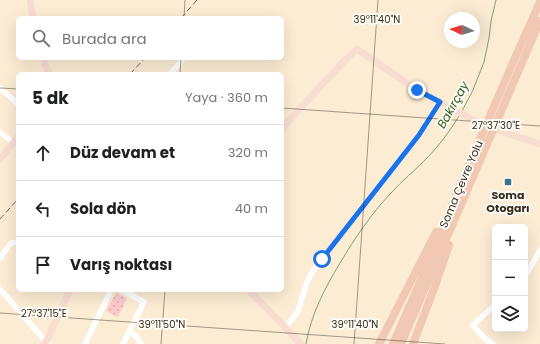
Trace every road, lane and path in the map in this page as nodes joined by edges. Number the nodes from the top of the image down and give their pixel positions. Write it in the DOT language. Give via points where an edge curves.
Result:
graph roads {
  1 [pos="30,0"];
  2 [pos="540,2"];
  3 [pos="33,16"];
  4 [pos="540,21"];
  5 [pos="44,60"];
  6 [pos="182,60"];
  7 [pos="48,72"];
  8 [pos="172,72"];
  9 [pos="0,88"];
  10 [pos="16,102"];
  11 [pos="444,104"];
  12 [pos="478,122"];
  13 [pos="284,126"];
  14 [pos="500,131"];
  15 [pos="0,132"];
  16 [pos="16,140"];
  17 [pos="540,144"];
  18 [pos="0,159"];
  19 [pos="464,186"];
  20 [pos="16,242"];
  21 [pos="540,250"];
  22 [pos="0,258"];
  23 [pos="528,272"];
  24 [pos="0,289"];
  25 [pos="69,292"];
  26 [pos="110,292"];
  27 [pos="132,292"];
  28 [pos="251,292"];
  29 [pos="492,308"];
  30 [pos="287,329"];
  31 [pos="129,331"];
  32 [pos="46,343"];
  33 [pos="85,344"];
  34 [pos="123,344"];
  35 [pos="141,344"];
  36 [pos="301,344"];
  37 [pos="379,344"];
  38 [pos="393,344"];
  39 [pos="401,344"];
  40 [pos="412,344"];
  41 [pos="493,344"];
  1 -- 3 [label="main road"];
  2 -- 19 [label="highway, Soma Çevre Yolu"];
  4 -- 19 [label="highway, Soma Çevre Yolu"];
  5 -- 7 [label="main road"];
  6 -- 8 [label="street"];
  9 -- 10 [label="street"];
  11 -- 12 [label="main road"];
  11 -- 13 [label="main road" via="417,90 357,49"];
  11 -- 30 [label="street" via="312,272 298,311"];
  14 -- 17 [label="main road"];
  15 -- 16 [label="street"];
  16 -- 18 [label="main road"];
  19 -- 37 [label="highway"];
  19 -- 38 [label="highway, Soma Çevre Yolu"];
  19 -- 39 [label="highway, Soma Çevre Yolu"];
  19 -- 40 [label="highway" via="435,286"];
  20 -- 22 [label="street" via="11,243"];
  21 -- 23 [label="street"];
  24 -- 32 [label="street"];
  25 -- 32 [label="main road"];
  26 -- 33 [label="street"];
  27 -- 31 [label="street" via="144,302"];
  28 -- 30 [label="main road"];
  29 -- 41 [label="street" via="473,325 482,337"];
  30 -- 36 [label="main road"];
  31 -- 34 [label="street"];
  31 -- 35 [label="street"];
}
